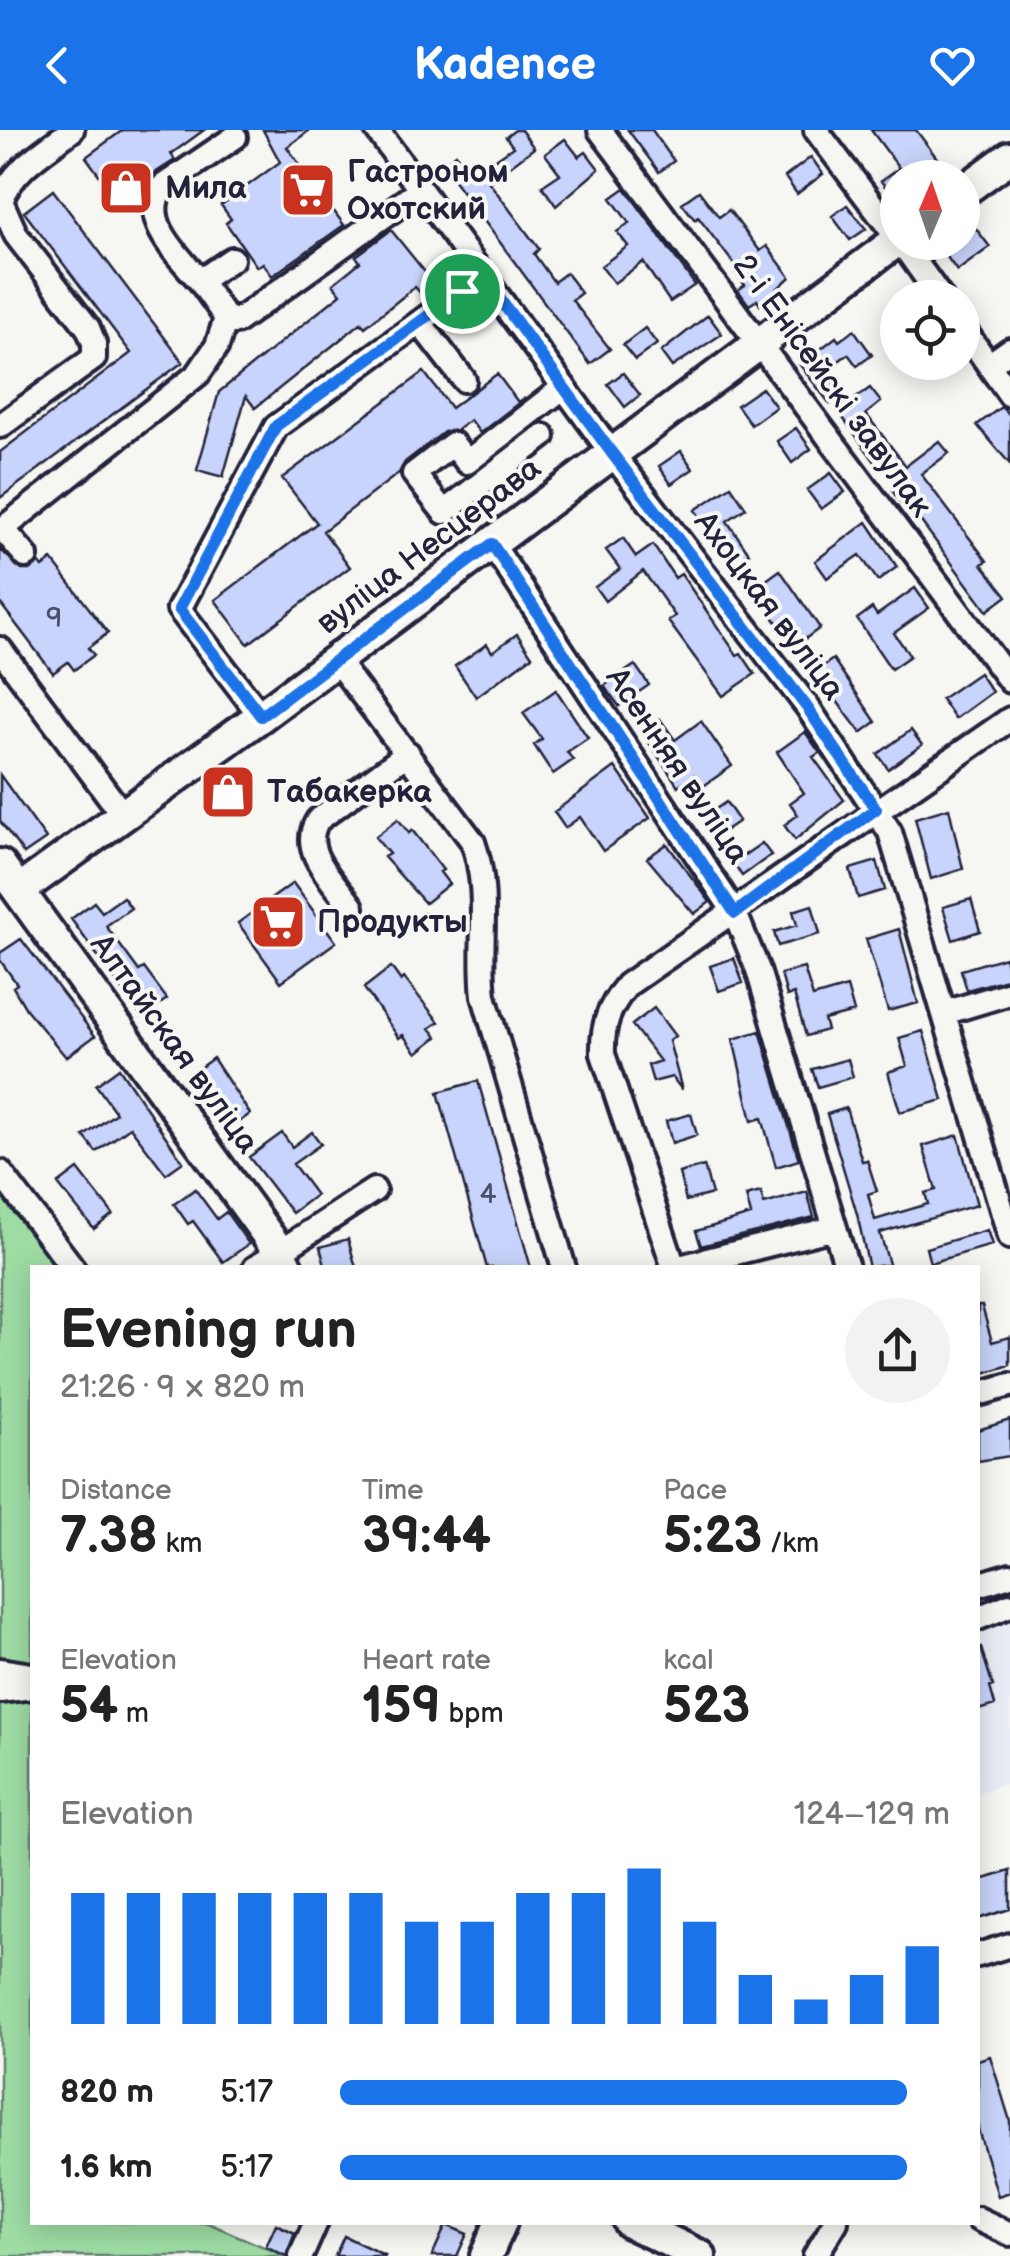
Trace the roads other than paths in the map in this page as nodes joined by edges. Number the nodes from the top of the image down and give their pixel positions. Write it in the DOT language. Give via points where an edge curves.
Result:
graph roads {
  1 [pos="72,130"];
  2 [pos="377,130"];
  3 [pos="600,130"];
  4 [pos="816,130"];
  5 [pos="235,136"];
  6 [pos="1010,157"];
  7 [pos="980,179"];
  8 [pos="419,191"];
  9 [pos="880,215"];
  10 [pos="880,254"];
  11 [pos="232,258"];
  12 [pos="483,276"];
  13 [pos="200,281"];
  14 [pos="226,318"];
  15 [pos="420,322"];
  16 [pos="759,343"];
  17 [pos="1010,350"];
  18 [pos="980,352"];
  19 [pos="990,365"];
  20 [pos="464,380"];
  21 [pos="564,386"];
  22 [pos="1010,395"];
  23 [pos="0,426"];
  24 [pos="543,436"];
  25 [pos="611,452"];
  26 [pos="467,462"];
  27 [pos="482,482"];
  28 [pos="1,530"];
  29 [pos="492,544"];
  30 [pos="26,556"];
  31 [pos="0,650"];
  32 [pos="336,660"];
  33 [pos="1010,682"];
  34 [pos="261,716"];
  35 [pos="1010,719"];
  36 [pos="408,753"];
  37 [pos="876,809"];
  38 [pos="123,815"];
  39 [pos="0,865"];
  40 [pos="10,897"];
  41 [pos="352,907"];
  42 [pos="735,913"];
  43 [pos="1010,992"];
  44 [pos="944,1013"];
  45 [pos="0,1172"];
  46 [pos="374,1190"];
  47 [pos="834,1228"];
  48 [pos="1010,1237"];
  49 [pos="274,1262"];
  50 [pos="71,1265"];
  51 [pos="563,1265"];
  52 [pos="674,1265"];
  53 [pos="687,1265"];
  54 [pos="846,1265"];
  55 [pos="1010,1385"];
  56 [pos="980,1393"];
  57 [pos="1010,1575"];
  58 [pos="980,1584"];
  59 [pos="1010,1605"];
  60 [pos="980,1617"];
  61 [pos="0,1670"];
  62 [pos="30,1676"];
  63 [pos="30,1688"];
  64 [pos="0,1691"];
  65 [pos="1010,1945"];
  66 [pos="980,1953"];
  67 [pos="980,2220"];
  68 [pos="315,2225"];
  69 [pos="500,2225"];
  70 [pos="635,2225"];
  71 [pos="834,2225"];
  72 [pos="1010,2234"];
  73 [pos="301,2256"];
  74 [pos="486,2256"];
  75 [pos="700,2256"];
  76 [pos="815,2256"];
  1 -- 23 [label="street" via="18,171 1,201 16,235 88,328 94,358"];
  2 -- 8 [label="street, Ахоцкая вуліца"];
  3 -- 16 [label="street, 2-і Енісейскі завулак"];
  4 -- 9 [label="street"];
  5 -- 13 [label="street" via="156,196 163,237"];
  6 -- 7 [label="main road"];
  8 -- 12 [label="street, Ахоцкая вуліца"];
  8 -- 14 [label="street" via="240,320"];
  10 -- 16 [label="main road, вуліца Несцерава"];
  11 -- 13 [label="street"];
  12 -- 15 [label="street"];
  12 -- 21 [label="street, Ахоцкая вуліца"];
  13 -- 14 [label="street"];
  14 -- 28 [label="street" via="198,374"];
  15 -- 20 [label="street"];
  15 -- 34 [label="street" via="276,426 179,609"];
  16 -- 25 [label="main road, вуліца Несцерава"];
  16 -- 33 [label="street, 2-і Енісейскі завулак"];
  17 -- 19 [label="street"];
  18 -- 19 [label="street"];
  19 -- 22 [label="street"];
  21 -- 25 [label="street, Ахоцкая вуліца"];
  21 -- 26 [label="street"];
  24 -- 27 [label="street"];
  25 -- 29 [label="main road, вуліца Несцерава"];
  25 -- 37 [label="street, Ахоцкая вуліца" via="806,706"];
  26 -- 27 [label="street"];
  26 -- 27 [label="street" via="453,444 414,474 444,512"];
  28 -- 30 [label="street"];
  29 -- 32 [label="main road, вуліца Несцерава"];
  29 -- 42 [label="street, Асенняя вуліца"];
  31 -- 38 [label="street"];
  32 -- 34 [label="main road, вуліца Несцерава"];
  32 -- 36 [label="street"];
  34 -- 38 [label="main road, вуліца Несцерава"];
  35 -- 37 [label="street"];
  36 -- 41 [label="street" via="310,832 309,846"];
  36 -- 51 [label="street" via="455,813 483,869 484,996"];
  37 -- 42 [label="street"];
  37 -- 44 [label="street, Ахоцкая вуліца" via="890,832"];
  38 -- 40 [label="main road, вуліца Несцерава"];
  39 -- 40 [label="main road, Алтайская вуліца"];
  40 -- 49 [label="main road, Алтайская вуліца"];
  42 -- 47 [label="street, Асенняя вуліца"];
  42 -- 52 [label="street" via="627,985 602,1031 603,1054"];
  43 -- 44 [label="street"];
  44 -- 48 [label="street, Ахоцкая вуліца"];
  45 -- 50 [label="street"];
  46 -- 49 [label="street"];
  47 -- 53 [label="street"];
  47 -- 54 [label="street, Асенняя вуліца"];
  55 -- 56 [label="street"];
  57 -- 58 [label="street"];
  59 -- 60 [label="street"];
  61 -- 62 [label="street"];
  63 -- 64 [label="street"];
  65 -- 66 [label="street"];
  67 -- 72 [label="street"];
  68 -- 73 [label="street"];
  69 -- 74 [label="main road"];
  70 -- 75 [label="main road"];
  71 -- 76 [label="street"];
}
